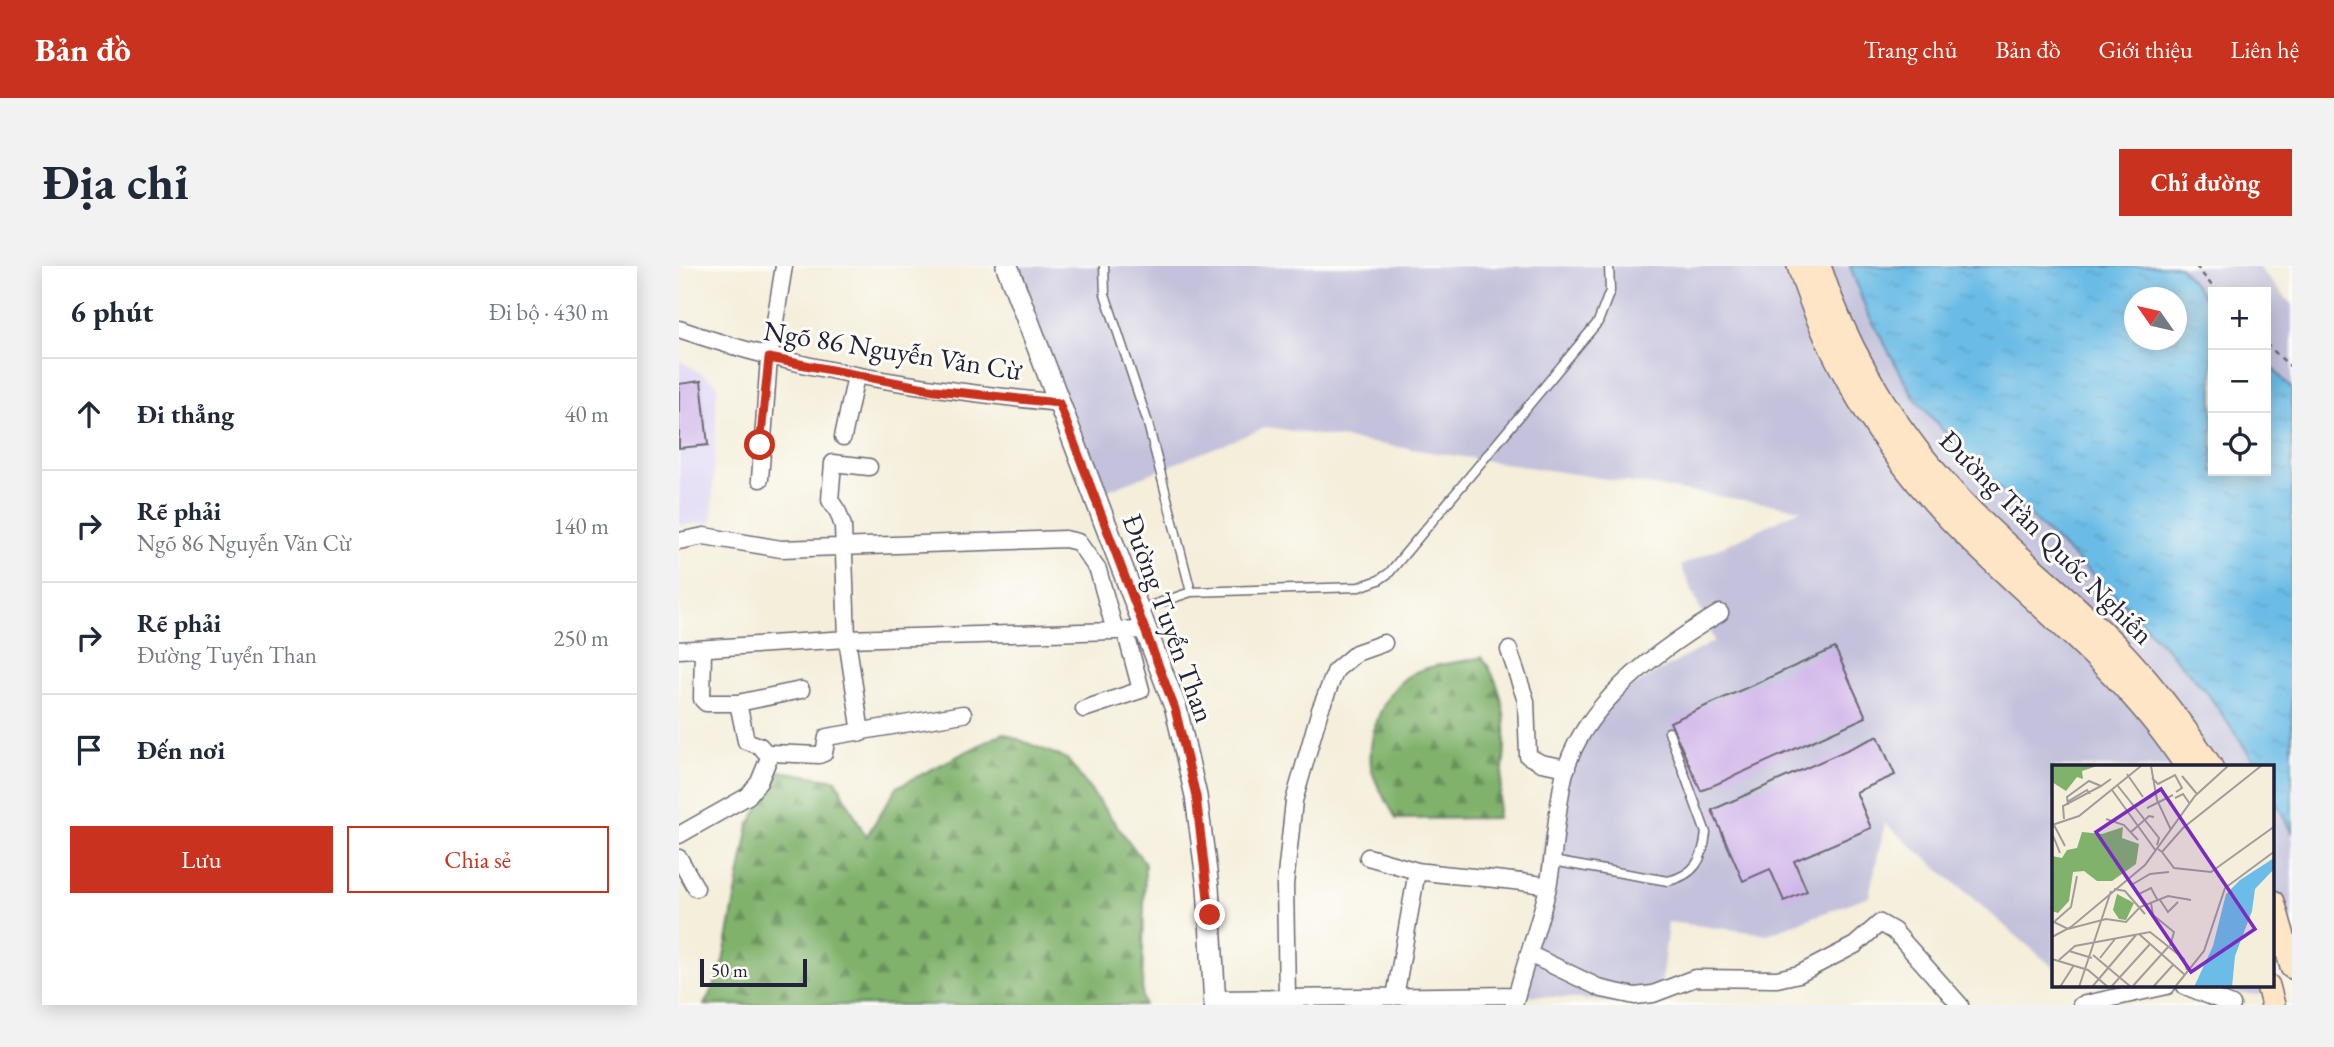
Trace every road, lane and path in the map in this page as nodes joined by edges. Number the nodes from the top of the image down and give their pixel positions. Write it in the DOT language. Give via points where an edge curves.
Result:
graph roads {
  1 [pos="784,266"];
  2 [pos="1007,266"];
  3 [pos="1104,266"];
  4 [pos="1609,266"];
  5 [pos="1798,266"];
  6 [pos="1819,266"];
  7 [pos="2196,266"];
  8 [pos="2213,287"];
  9 [pos="679,329"];
  10 [pos="2271,349"];
  11 [pos="769,358"];
  12 [pos="2292,368"];
  13 [pos="856,376"];
  14 [pos="1059,403"];
  15 [pos="843,437"];
  16 [pos="869,467"];
  17 [pos="760,479"];
  18 [pos="679,541"];
  19 [pos="1112,541"];
  20 [pos="843,547"];
  21 [pos="1087,552"];
  22 [pos="1191,592"];
  23 [pos="1720,613"];
  24 [pos="1134,621"];
  25 [pos="847,639"];
  26 [pos="1384,643"];
  27 [pos="703,649"];
  28 [pos="679,650"];
  29 [pos="1509,650"];
  30 [pos="801,690"];
  31 [pos="738,703"];
  32 [pos="1084,709"];
  33 [pos="963,714"];
  34 [pos="1669,732"];
  35 [pos="861,733"];
  36 [pos="768,755"];
  37 [pos="2186,765"];
  38 [pos="2210,765"];
  39 [pos="1567,768"];
  40 [pos="679,835"];
  41 [pos="1368,857"];
  42 [pos="679,858"];
  43 [pos="1552,861"];
  44 [pos="1417,871"];
  45 [pos="1548,886"];
  46 [pos="696,888"];
  47 [pos="2275,909"];
  48 [pos="1529,954"];
  49 [pos="2292,967"];
  50 [pos="2158,988"];
  51 [pos="2190,988"];
  52 [pos="2269,988"];
  53 [pos="1287,997"];
  54 [pos="1395,997"];
  55 [pos="1516,1000"];
  56 [pos="1215,1002"];
  57 [pos="1960,1005"];
  58 [pos="2081,1005"];
  59 [pos="2232,1005"];
  60 [pos="2273,1005"];
  1 -- 11 [label="street"];
  2 -- 14 [label="street, Đường Tuyển Than"];
  3 -- 22 [label="lane" via="1105,294 1147,420"];
  4 -- 22 [label="lane" via="1610,291 1598,322 1389,573 1370,584 1350,587"];
  5 -- 37 [label="main road, Đường Trần Quốc Nghiễn" via="1841,366 1899,459 1951,520 2099,657 2136,697"];
  6 -- 38 [label="main road, Đường Trần Quốc Nghiễn" via="1859,358 1909,440 1967,507 2151,684"];
  7 -- 8 [label="path"];
  9 -- 11 [label="street, Ngõ 86 Nguyễn Văn Cừ"];
  10 -- 12 [label="path"];
  11 -- 13 [label="street, Ngõ 86 Nguyễn Văn Cừ"];
  11 -- 17 [label="street"];
  13 -- 14 [label="street, Ngõ 86 Nguyễn Văn Cừ"];
  13 -- 15 [label="street"];
  14 -- 19 [label="street, Đường Tuyển Than"];
  16 -- 20 [label="street" via="831,465 829,499 843,526"];
  18 -- 20 [label="street" via="704,536 781,549"];
  19 -- 21 [label="street"];
  19 -- 24 [label="street, Đường Tuyển Than"];
  20 -- 21 [label="street" via="1065,539 1078,542"];
  20 -- 25 [label="street"];
  21 -- 24 [label="street"];
  22 -- 24 [label="lane" via="1168,599"];
  23 -- 39 [label="street" via="1657,653 1624,684 1580,739"];
  24 -- 25 [label="street"];
  24 -- 32 [label="street" via="1141,690"];
  24 -- 56 [label="street, Đường Tuyển Than" via="1175,709 1196,796 1208,887"];
  25 -- 27 [label="street"];
  25 -- 35 [label="street"];
  26 -- 53 [label="street" via="1356,653 1336,670 1297,791 1285,886"];
  27 -- 28 [label="street"];
  27 -- 31 [label="street" via="703,702"];
  29 -- 39 [label="street" via="1526,701 1528,756"];
  30 -- 31 [label="street"];
  31 -- 36 [label="street" via="746,741"];
  33 -- 35 [label="street"];
  34 -- 43 [label="lane" via="1706,833 1697,866 1682,878 1668,881"];
  35 -- 36 [label="street" via="827,737 824,753 819,755"];
  36 -- 40 [label="street" via="759,782 748,796"];
  39 -- 43 [label="street"];
  41 -- 44 [label="street"];
  42 -- 46 [label="street"];
  43 -- 45 [label="street"];
  44 -- 45 [label="street"];
  44 -- 54 [label="street"];
  45 -- 48 [label="street"];
  47 -- 49 [label="main road"];
  48 -- 55 [label="street"];
  48 -- 57 [label="street" via="1602,989 1636,996 1695,978 1777,979 1799,974 1856,945 1880,923 1894,931"];
  50 -- 58 [label="street"];
  51 -- 59 [label="street"];
  52 -- 60 [label="main road"];
  53 -- 54 [label="street"];
  53 -- 56 [label="street"];
  54 -- 55 [label="street"];
}
